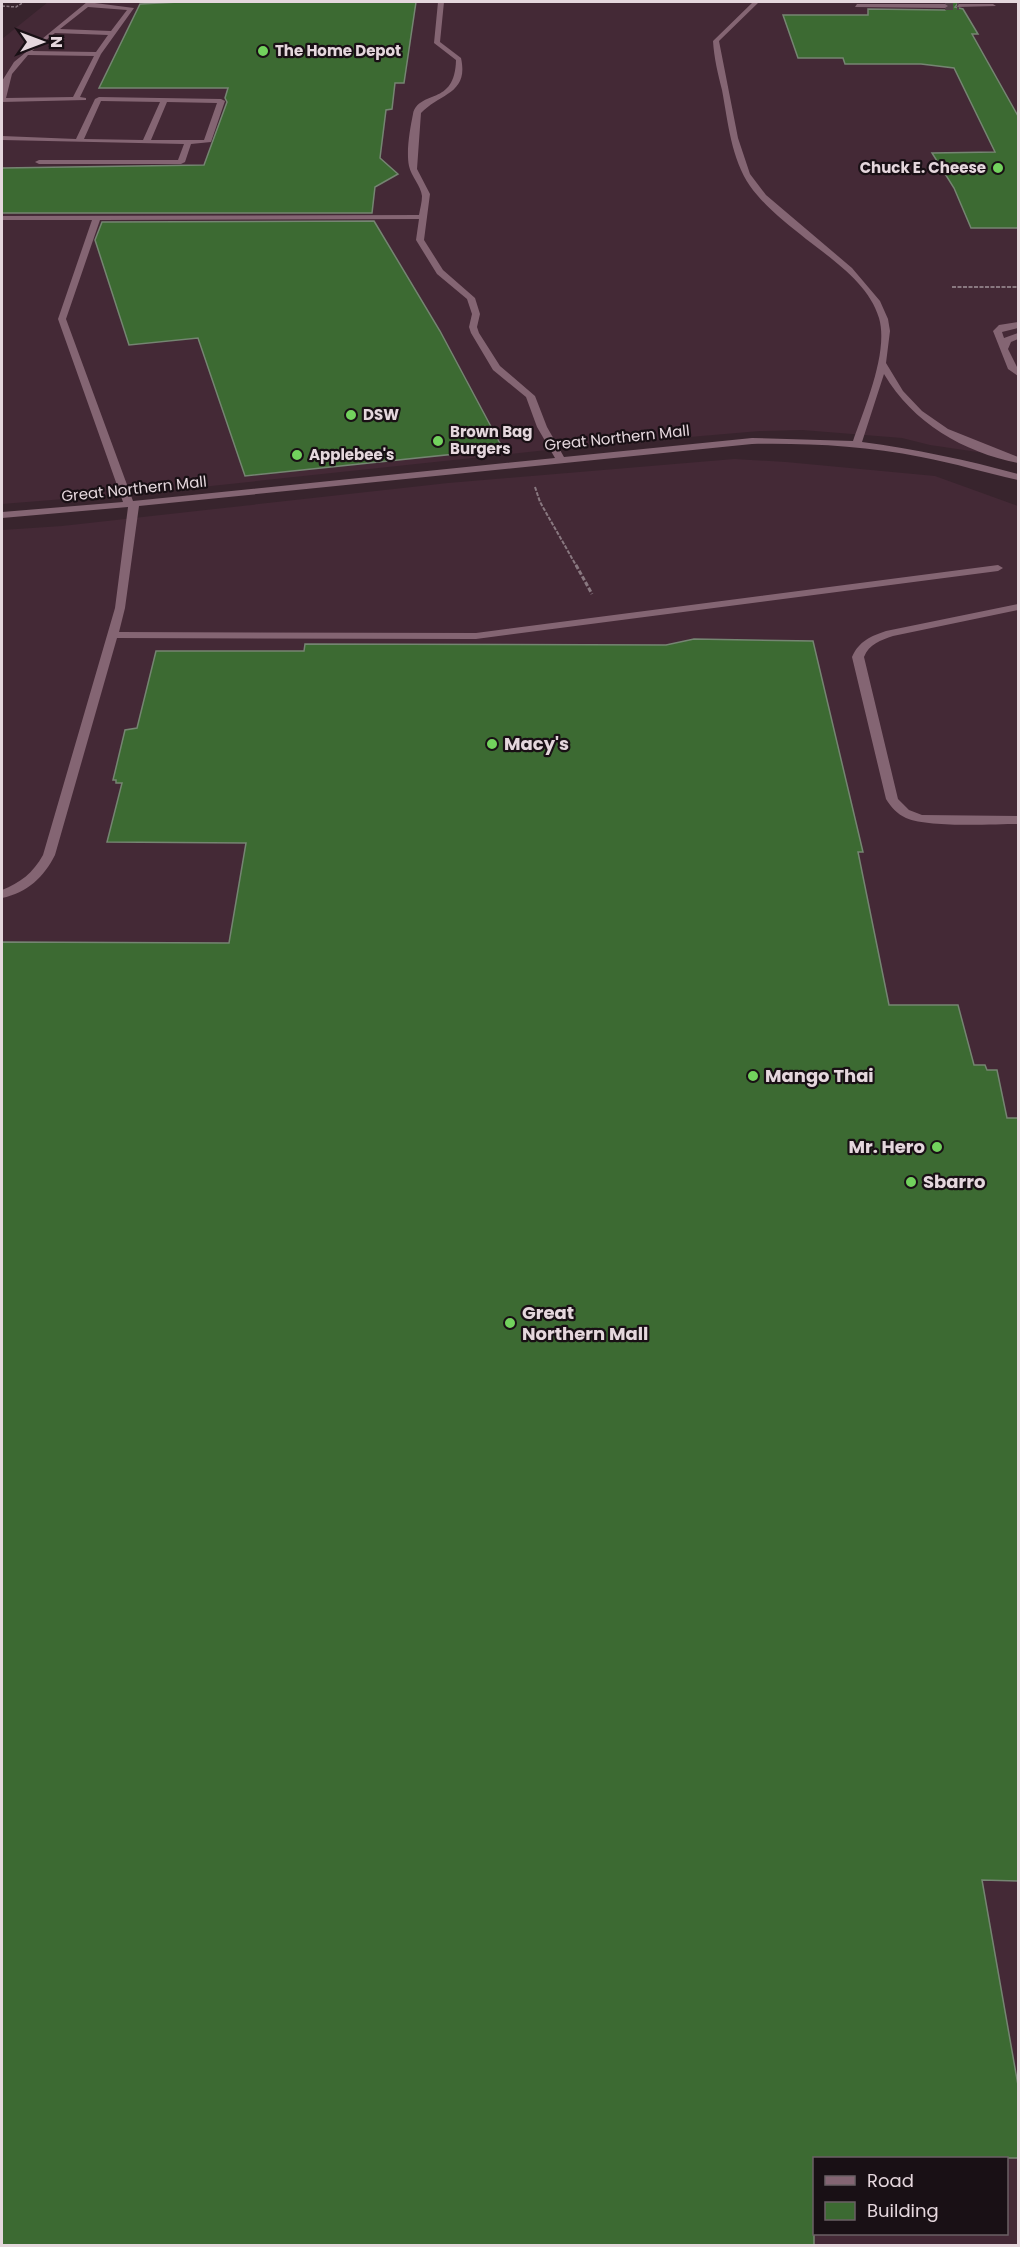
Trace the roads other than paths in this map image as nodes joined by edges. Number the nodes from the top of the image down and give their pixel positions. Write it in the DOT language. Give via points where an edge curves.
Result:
graph roads {
  1 [pos="441,2"];
  2 [pos="756,2"];
  3 [pos="88,3"];
  4 [pos="857,6"];
  5 [pos="945,6"];
  6 [pos="959,6"];
  7 [pos="993,6"];
  8 [pos="54,31"];
  9 [pos="113,33"];
  10 [pos="26,54"];
  11 [pos="98,54"];
  12 [pos="75,99"];
  13 [pos="99,99"];
  14 [pos="2,100"];
  15 [pos="164,100"];
  16 [pos="2,138"];
  17 [pos="79,141"];
  18 [pos="123,142"];
  19 [pos="146,142"];
  20 [pos="188,142"];
  21 [pos="39,162"];
  22 [pos="112,162"];
  23 [pos="421,217"];
  24 [pos="2,218"];
  25 [pos="97,218"];
  26 [pos="1018,326"];
  27 [pos="1018,336"];
  28 [pos="1004,349"];
  29 [pos="881,363"];
  30 [pos="1018,373"];
  31 [pos="857,444"];
  32 [pos="560,459"];
  33 [pos="1018,460"];
  34 [pos="1018,477"];
  35 [pos="131,504"];
  36 [pos="2,515"];
  37 [pos="998,568"];
  38 [pos="1018,607"];
  39 [pos="113,635"];
  40 [pos="1018,820"];
  41 [pos="2,894"];
  1 -- 23 [label="street" via="437,43 459,59 458,82 417,112 412,159 426,194"];
  2 -- 29 [label="street" via="716,41 743,166 765,200 867,289 885,319"];
  3 -- 8 [label="street"];
  3 -- 9 [label="street" via="131,8"];
  4 -- 5 [label="street"];
  6 -- 7 [label="street"];
  8 -- 9 [label="street"];
  8 -- 10 [label="street"];
  9 -- 11 [label="street"];
  10 -- 11 [label="street"];
  10 -- 14 [label="street" via="3,81"];
  11 -- 12 [label="street"];
  12 -- 13 [label="street"];
  12 -- 14 [label="street"];
  13 -- 15 [label="street"];
  13 -- 17 [label="street"];
  15 -- 19 [label="street"];
  15 -- 20 [label="street" via="221,101 207,142"];
  16 -- 17 [label="street"];
  17 -- 18 [label="street"];
  18 -- 19 [label="street"];
  18 -- 22 [label="street"];
  19 -- 20 [label="street"];
  20 -- 22 [label="street" via="181,162"];
  21 -- 22 [label="street"];
  23 -- 25 [label="street"];
  23 -- 32 [label="street" via="421,242 440,272 471,298 476,314 472,327 475,333 496,368 530,396"];
  24 -- 25 [label="street"];
  25 -- 35 [label="street" via="62,319"];
  26 -- 28 [label="street" via="997,331"];
  27 -- 28 [label="street" via="1007,340"];
  28 -- 30 [label="street"];
  29 -- 31 [label="street"];
  29 -- 33 [label="street" via="916,411 949,434"];
  31 -- 32 [label="street, Great Northern Mall" via="737,441"];
  31 -- 34 [label="street, Great Northern Mall" via="918,452"];
  32 -- 35 [label="street, Great Northern Mall"];
  35 -- 36 [label="street, Great Northern Mall"];
  35 -- 39 [label="street" via="120,608"];
  37 -- 39 [label="street" via="462,636"];
  38 -- 40 [label="street" via="890,633 871,641 858,657 896,806 922,819"];
  39 -- 41 [label="street" via="49,855 36,877"];
}
